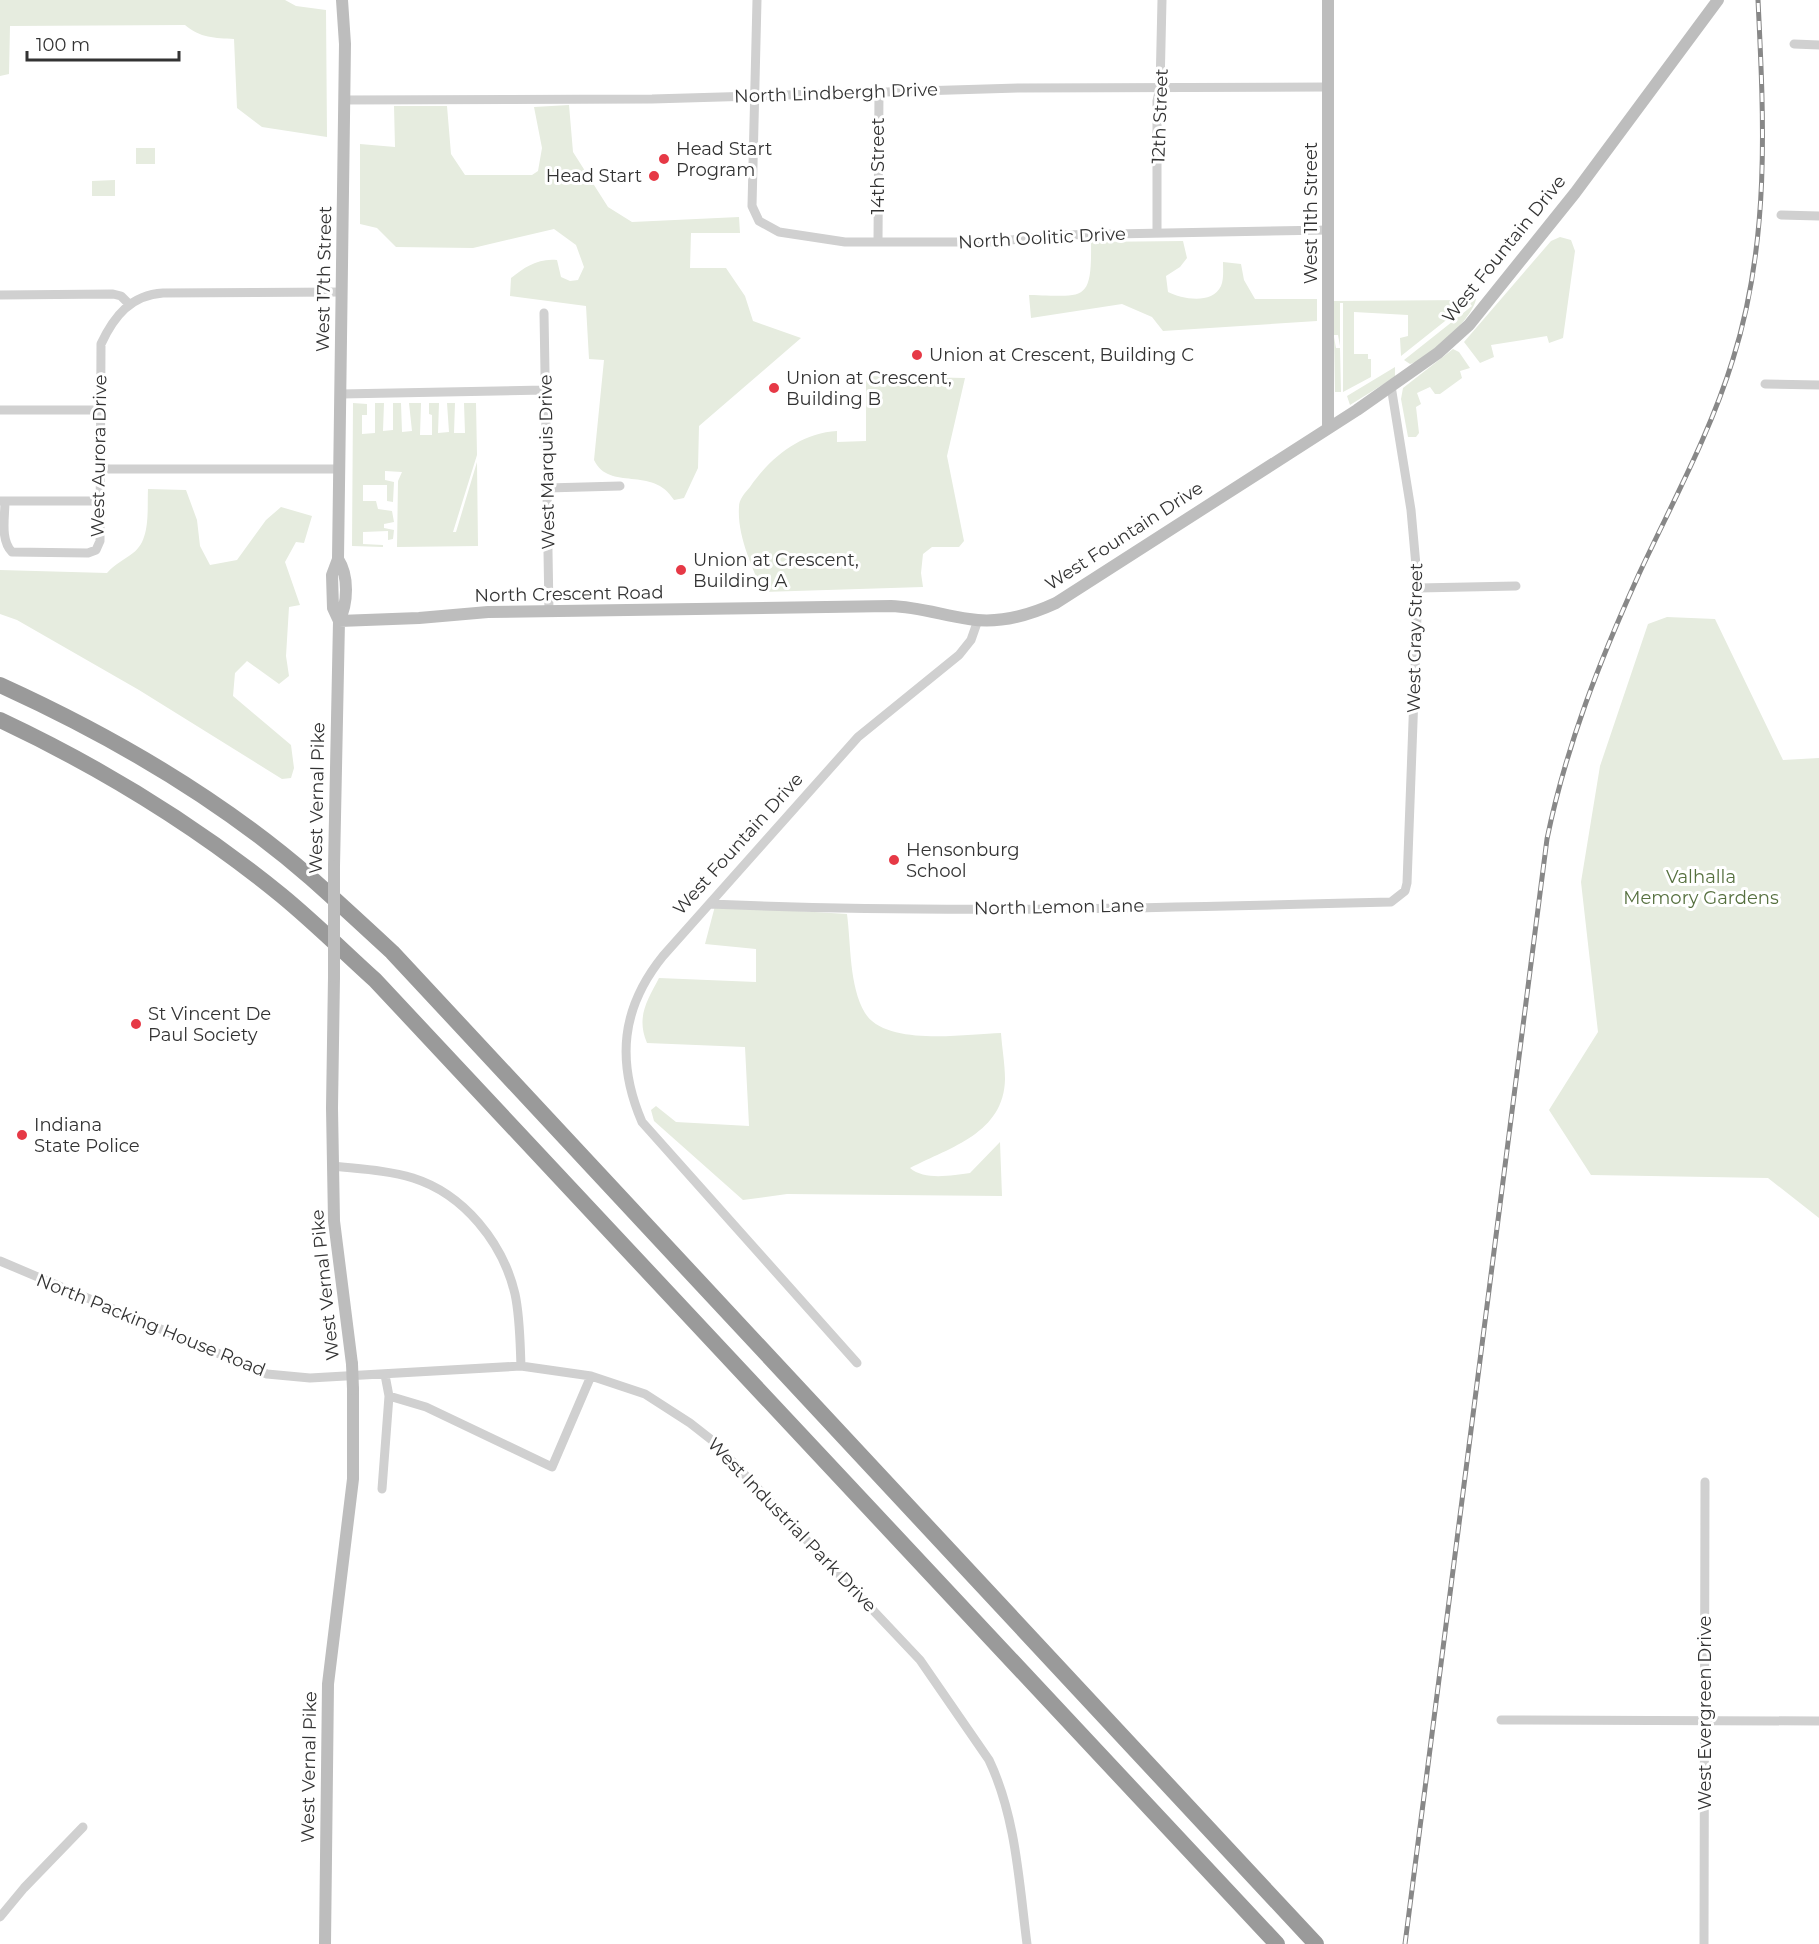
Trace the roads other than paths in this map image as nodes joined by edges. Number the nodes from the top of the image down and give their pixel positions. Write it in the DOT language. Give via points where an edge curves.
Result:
graph roads {
  1 [pos="342,0"];
  2 [pos="757,0"];
  3 [pos="1162,0"];
  4 [pos="1328,0"];
  5 [pos="1718,0"];
  6 [pos="1794,44"];
  7 [pos="1819,45"];
  8 [pos="1328,87"];
  9 [pos="1160,88"];
  10 [pos="879,91"];
  11 [pos="755,94"];
  12 [pos="344,100"];
  13 [pos="1781,215"];
  14 [pos="1819,216"];
  15 [pos="1329,230"];
  16 [pos="1157,233"];
  17 [pos="878,242"];
  18 [pos="342,292"];
  19 [pos="0,295"];
  20 [pos="129,304"];
  21 [pos="544,313"];
  22 [pos="1765,384"];
  23 [pos="1819,385"];
  24 [pos="1391,386"];
  25 [pos="545,390"];
  26 [pos="341,394"];
  27 [pos="0,410"];
  28 [pos="100,410"];
  29 [pos="1328,426"];
  30 [pos="100,469"];
  31 [pos="340,469"];
  32 [pos="620,486"];
  33 [pos="547,488"];
  34 [pos="2,501"];
  35 [pos="100,501"];
  36 [pos="1516,586"];
  37 [pos="1418,588"];
  38 [pos="549,611"];
  39 [pos="978,620"];
  40 [pos="339,621"];
  41 [pos="0,685"];
  42 [pos="0,720"];
  43 [pos="1405,891"];
  44 [pos="710,904"];
  45 [pos="332,1166"];
  46 [pos="0,1261"];
  47 [pos="857,1363"];
  48 [pos="521,1366"];
  49 [pos="385,1375"];
  50 [pos="591,1376"];
  51 [pos="389,1396"];
  52 [pos="1705,1482"];
  53 [pos="382,1489"];
  54 [pos="1501,1720"];
  55 [pos="1704,1720"];
  56 [pos="1819,1721"];
  57 [pos="83,1827"];
  58 [pos="0,1917"];
  59 [pos="325,1944"];
  60 [pos="1026,1944"];
  61 [pos="1277,1944"];
  62 [pos="1316,1944"];
  63 [pos="1704,1944"];
  1 -- 12 [label="street, West 17th Street"];
  2 -- 11 [label="street"];
  3 -- 9 [label="street, 12th Street"];
  4 -- 8 [label="street, West 11th Street"];
  5 -- 24 [label="street, West Fountain Drive" via="1588,176 1469,325"];
  6 -- 7 [label="street"];
  8 -- 9 [label="street, North Lindbergh Drive"];
  8 -- 15 [label="street, West 11th Street"];
  9 -- 10 [label="street, North Lindbergh Drive"];
  9 -- 16 [label="street, 12th Street"];
  10 -- 11 [label="street, North Lindbergh Drive"];
  10 -- 17 [label="street, 14th Street"];
  11 -- 12 [label="street, North Lindbergh Drive" via="652,99"];
  11 -- 17 [label="street, North Oolitic Drive" via="752,199 759,221 790,235"];
  12 -- 18 [label="street, West 17th Street"];
  13 -- 14 [label="street"];
  15 -- 16 [label="street, North Oolitic Drive"];
  15 -- 29 [label="street, West 11th Street"];
  16 -- 17 [label="street, North Oolitic Drive" via="1060,235 991,242"];
  18 -- 20 [label="street" via="163,293"];
  18 -- 26 [label="street, West 17th Street"];
  19 -- 20 [label="street" via="113,294"];
  20 -- 28 [label="street, West Aurora Drive" via="115,317 101,344"];
  21 -- 25 [label="street, West Marquis Drive"];
  22 -- 23 [label="street"];
  24 -- 29 [label="street, West Fountain Drive"];
  24 -- 37 [label="street, West Gray Street" via="1412,510"];
  25 -- 26 [label="street"];
  25 -- 33 [label="street, West Marquis Drive"];
  26 -- 31 [label="street, West 17th Street"];
  27 -- 28 [label="street"];
  28 -- 30 [label="street, West Aurora Drive"];
  29 -- 39 [label="street, West Fountain Drive" via="1065,599 1022,615"];
  30 -- 31 [label="street"];
  30 -- 35 [label="street, West Aurora Drive"];
  31 -- 40 [label="street, West 17th Street" via="338,559 345,575 344,608"];
  32 -- 33 [label="street"];
  33 -- 38 [label="street, West Marquis Drive"];
  34 -- 35 [label="street"];
  34 -- 35 [label="street, West Aurora Drive" via="6,547 12,552 88,553 96,550 100,541"];
  36 -- 37 [label="street"];
  37 -- 43 [label="street, West Gray Street"];
  38 -- 39 [label="street, North Crescent Road" via="891,606 925,608"];
  38 -- 40 [label="street, North Crescent Road"];
  39 -- 44 [label="street, West Fountain Drive" via="971,640 951,664 858,737"];
  40 -- 45 [label="street, West Vernal Pike, bridge"];
  41 -- 62 [label="highway" via="143,759 220,809 310,877 392,952"];
  42 -- 61 [label="highway" via="99,771 192,828 295,906 375,980"];
  43 -- 44 [label="street, North Lemon Lane" via="1391,902 1243,906 802,908"];
  44 -- 47 [label="street, West Fountain Drive" via="656,965 637,995 626,1048 632,1095 651,1135"];
  45 -- 48 [label="street" via="414,1178 441,1191 471,1215 490,1236 509,1274 518,1311"];
  45 -- 59 [label="street, West Vernal Pike, bridge" via="337,1257 352,1364 353,1479 329,1671"];
  46 -- 49 [label="street, North Packing House Road" via="267,1374 310,1378"];
  48 -- 49 [label="street, North Packing House Road"];
  48 -- 50 [label="street, West Industrial Park Drive"];
  49 -- 51 [label="street"];
  50 -- 51 [label="street" via="552,1467 426,1407"];
  50 -- 60 [label="street, West Industrial Park Drive" via="645,1395 713,1441 920,1660 996,1776 1012,1835"];
  51 -- 53 [label="street"];
  52 -- 55 [label="street, West Evergreen Drive"];
  54 -- 55 [label="street"];
  55 -- 56 [label="street"];
  55 -- 63 [label="street, West Evergreen Drive"];
  57 -- 58 [label="street"];
}
